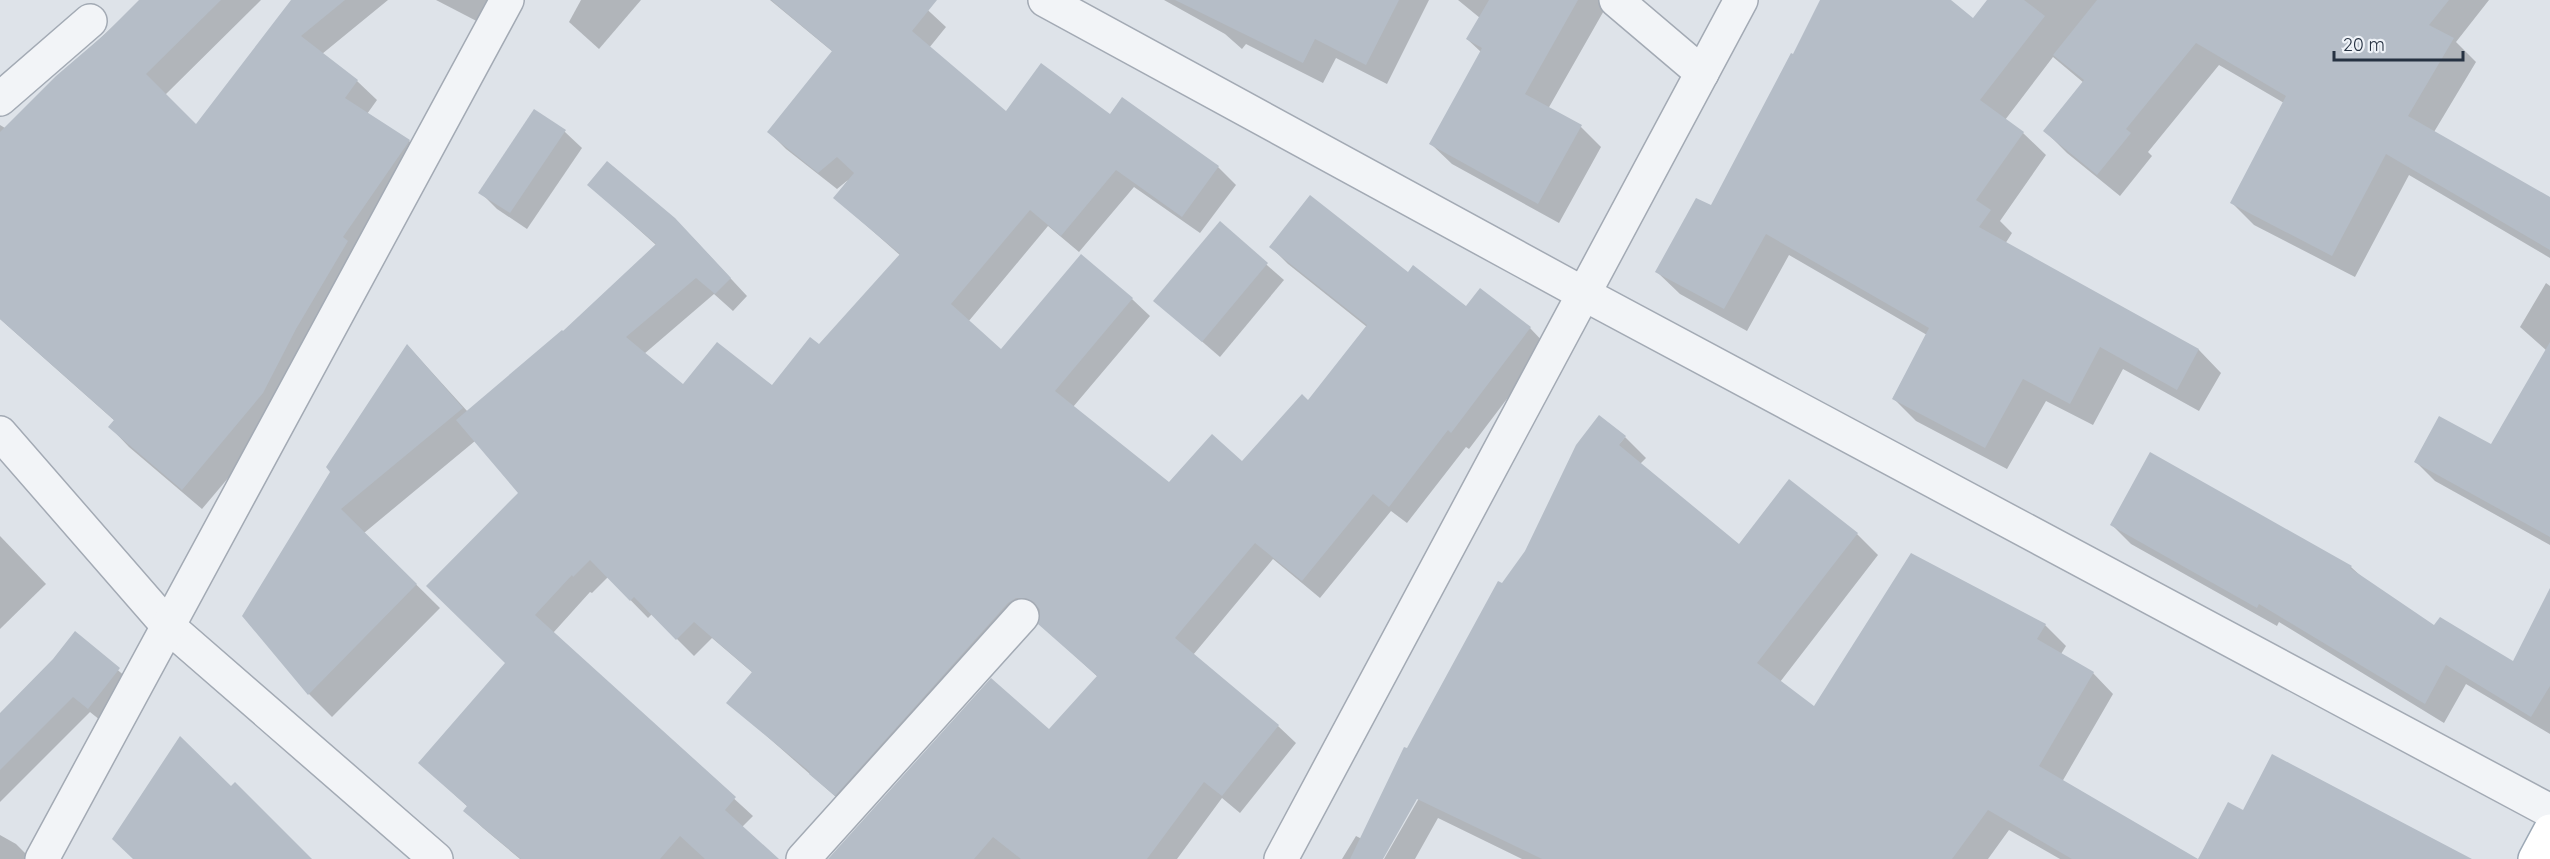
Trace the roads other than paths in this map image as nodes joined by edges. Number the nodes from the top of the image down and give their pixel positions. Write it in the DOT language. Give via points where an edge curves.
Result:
graph roads {
  1 [pos="507,0"];
  2 [pos="1045,0"];
  3 [pos="1616,0"];
  4 [pos="1741,0"];
  5 [pos="90,21"];
  6 [pos="1702,73"];
  7 [pos="0,99"];
  8 [pos="1584,294"];
  9 [pos="0,433"];
  10 [pos="1022,616"];
  11 [pos="168,626"];
  12 [pos="2550,811"];
  13 [pos="2550,831"];
  14 [pos="42,859"];
  15 [pos="436,859"];
  16 [pos="803,859"];
  17 [pos="1281,859"];
  18 [pos="2535,859"];
  1 -- 11 [label="street"];
  2 -- 8 [label="street"];
  3 -- 6 [label="street"];
  4 -- 6 [label="street"];
  5 -- 7 [label="street"];
  6 -- 8 [label="street"];
  8 -- 12 [label="street"];
  8 -- 17 [label="street"];
  9 -- 11 [label="street"];
  10 -- 16 [label="street"];
  11 -- 14 [label="street"];
  11 -- 15 [label="street"];
  13 -- 18 [label="main road"];
}
